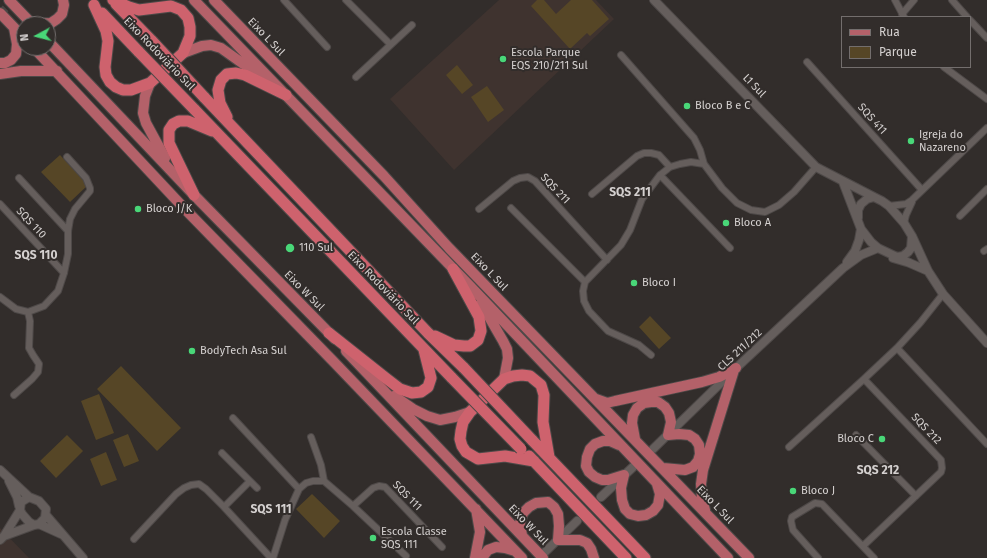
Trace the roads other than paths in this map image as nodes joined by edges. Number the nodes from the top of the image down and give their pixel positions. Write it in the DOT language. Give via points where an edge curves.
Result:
graph roads {
  1 [pos="9,0"];
  2 [pos="63,0"];
  3 [pos="112,0"];
  4 [pos="194,0"];
  5 [pos="214,0"];
  6 [pos="284,0"];
  7 [pos="346,0"];
  8 [pos="654,0"];
  9 [pos="895,0"];
  10 [pos="914,0"];
  11 [pos="952,0"];
  12 [pos="91,3"];
  13 [pos="0,13"];
  14 [pos="24,16"];
  15 [pos="903,16"];
  16 [pos="966,16"];
  17 [pos="56,20"];
  18 [pos="971,21"];
  19 [pos="412,25"];
  20 [pos="14,28"];
  21 [pos="987,38"];
  22 [pos="390,44"];
  23 [pos="327,47"];
  24 [pos="56,49"];
  25 [pos="183,53"];
  26 [pos="621,55"];
  27 [pos="42,56"];
  28 [pos="807,62"];
  29 [pos="0,63"];
  30 [pos="945,68"];
  31 [pos="57,71"];
  32 [pos="0,74"];
  33 [pos="356,77"];
  34 [pos="270,79"];
  35 [pos="150,83"];
  36 [pos="286,95"];
  37 [pos="987,99"];
  38 [pos="233,128"];
  39 [pos="987,128"];
  40 [pos="218,134"];
  41 [pos="67,157"];
  42 [pos="704,164"];
  43 [pos="670,167"];
  44 [pos="816,167"];
  45 [pos="172,172"];
  46 [pos="660,175"];
  47 [pos="19,178"];
  48 [pos="843,182"];
  49 [pos="987,189"];
  50 [pos="922,190"];
  51 [pos="592,194"];
  52 [pos="194,195"];
  53 [pos="874,197"];
  54 [pos="912,200"];
  55 [pos="0,204"];
  56 [pos="852,205"];
  57 [pos="889,206"];
  58 [pos="511,208"];
  59 [pos="479,209"];
  60 [pos="960,216"];
  61 [pos="858,218"];
  62 [pos="904,223"];
  63 [pos="862,228"];
  64 [pos="68,232"];
  65 [pos="912,236"];
  66 [pos="859,240"];
  67 [pos="730,248"];
  68 [pos="878,248"];
  69 [pos="869,251"];
  70 [pos="897,257"];
  71 [pos="608,260"];
  72 [pos="910,263"];
  73 [pos="844,268"];
  74 [pos="453,269"];
  75 [pos="928,272"];
  76 [pos="64,273"];
  77 [pos="585,282"];
  78 [pos="470,286"];
  79 [pos="943,294"];
  80 [pos="0,297"];
  81 [pos="28,312"];
  82 [pos="329,333"];
  83 [pos="428,333"];
  84 [pos="987,343"];
  85 [pos="896,348"];
  86 [pos="424,350"];
  87 [pos="652,355"];
  88 [pos="735,369"];
  89 [pos="504,379"];
  90 [pos="864,379"];
  91 [pos="376,383"];
  92 [pos="14,395"];
  93 [pos="594,399"];
  94 [pos="470,412"];
  95 [pos="233,418"];
  96 [pos="668,435"];
  97 [pos="856,435"];
  98 [pos="312,437"];
  99 [pos="635,439"];
  100 [pos="987,444"];
  101 [pos="621,446"];
  102 [pos="789,447"];
  103 [pos="652,449"];
  104 [pos="222,453"];
  105 [pos="549,457"];
  106 [pos="534,461"];
  107 [pos="633,467"];
  108 [pos="663,468"];
  109 [pos="0,470"];
  110 [pos="624,475"];
  111 [pos="7,477"];
  112 [pos="324,481"];
  113 [pos="249,482"];
  114 [pos="657,484"];
  115 [pos="256,488"];
  116 [pos="299,489"];
  117 [pos="916,496"];
  118 [pos="29,497"];
  119 [pos="601,497"];
  120 [pos="353,506"];
  121 [pos="224,507"];
  122 [pos="20,508"];
  123 [pos="476,509"];
  124 [pos="705,512"];
  125 [pos="46,514"];
  126 [pos="577,521"];
  127 [pos="37,524"];
  128 [pos="62,534"];
  129 [pos="522,535"];
  130 [pos="2,538"];
  131 [pos="134,539"];
  132 [pos="558,540"];
  133 [pos="863,546"];
  134 [pos="442,547"];
  135 [pos="519,555"];
  136 [pos="544,555"];
  137 [pos="406,556"];
  138 [pos="83,558"];
  139 [pos="272,558"];
  140 [pos="475,558"];
  141 [pos="482,558"];
  142 [pos="594,558"];
  143 [pos="626,558"];
  144 [pos="645,558"];
  145 [pos="728,558"];
  146 [pos="749,558"];
  147 [pos="818,558"];
  148 [pos="874,558"];
  1 -- 14 [label="main road"];
  2 -- 17 [label="main road" via="62,14"];
  3 -- 25 [label="highway" via="139,10 171,6 181,10 188,18 190,27 190,36"];
  3 -- 38 [label="highway, Eixo Rodoviário Sul, bridge"];
  4 -- 34 [label="main road"];
  5 -- 93 [label="main road, Eixo L Sul"];
  6 -- 23 [label="street"];
  7 -- 22 [label="street"];
  8 -- 44 [label="street, L1 Sul"];
  9 -- 15 [label="street"];
  10 -- 15 [label="street"];
  11 -- 16 [label="street"];
  12 -- 35 [label="highway" via="106,31 108,50 104,67 110,82 127,90"];
  12 -- 40 [label="highway, Eixo Rodoviário Sul, bridge"];
  13 -- 20 [label="main road"];
  18 -- 21 [label="street"];
  19 -- 22 [label="street"];
  20 -- 29 [label="main road" via="16,54 11,60"];
  22 -- 33 [label="street"];
  24 -- 45 [label="main road, Eixo W Sul"];
  25 -- 34 [label="main road" via="211,45 221,48"];
  25 -- 35 [label="highway"];
  26 -- 42 [label="street" via="694,138"];
  27 -- 31 [label="main road"];
  28 -- 50 [label="street, SQS 411"];
  30 -- 37 [label="street"];
  31 -- 32 [label="main road"];
  31 -- 123 [label="main road" via="182,206"];
  34 -- 36 [label="main road"];
  35 -- 45 [label="main road" via="143,113 152,136"];
  36 -- 38 [label="highway" via="245,75 227,74 221,80 218,90 220,103"];
  36 -- 74 [label="main road"];
  38 -- 83 [label="highway, Eixo Rodoviário Sul"];
  39 -- 50 [label="street"];
  40 -- 52 [label="highway" via="188,121 179,121 169,130 169,143"];
  40 -- 86 [label="highway, Eixo Rodoviário Sul"];
  41 -- 64 [label="street" via="86,178 90,188 70,219"];
  42 -- 43 [label="street" via="691,162"];
  42 -- 44 [label="street" via="737,203 751,210 765,212 779,205 794,192"];
  43 -- 46 [label="street"];
  43 -- 51 [label="street" via="659,155 644,153"];
  44 -- 48 [label="street, L1 Sul"];
  45 -- 52 [label="main road, Eixo W Sul"];
  46 -- 67 [label="street"];
  46 -- 71 [label="street" via="642,199 621,245"];
  47 -- 64 [label="street, SQS 110"];
  48 -- 53 [label="street, L1 Sul"];
  48 -- 56 [label="street"];
  49 -- 60 [label="street"];
  50 -- 54 [label="street"];
  52 -- 82 [label="main road, Eixo W Sul"];
  53 -- 57 [label="street, L1 Sul"];
  53 -- 61 [label="street" via="861,204"];
  54 -- 57 [label="street" via="906,204"];
  54 -- 62 [label="street"];
  55 -- 76 [label="street, SQS 110"];
  56 -- 61 [label="street"];
  56 -- 66 [label="street"];
  57 -- 62 [label="street, L1 Sul"];
  58 -- 77 [label="street"];
  59 -- 71 [label="street, SQS 211" via="513,180 528,177 535,181"];
  61 -- 63 [label="street"];
  62 -- 65 [label="street, L1 Sul"];
  63 -- 66 [label="street, CLS 211/212"];
  63 -- 68 [label="street"];
  64 -- 76 [label="street" via="68,254"];
  65 -- 70 [label="street" via="911,248"];
  65 -- 75 [label="street"];
  66 -- 73 [label="street, CLS 211/212"];
  68 -- 69 [label="street, CLS 211/212"];
  68 -- 70 [label="street"];
  69 -- 72 [label="street"];
  69 -- 73 [label="street, CLS 211/212"];
  70 -- 72 [label="street"];
  71 -- 77 [label="street"];
  72 -- 75 [label="street"];
  73 -- 88 [label="street, CLS 211/212"];
  74 -- 78 [label="main road"];
  74 -- 83 [label="highway" via="479,317 481,331 478,340 470,346 454,345"];
  75 -- 79 [label="street"];
  76 -- 81 [label="street" via="58,291 50,300 44,306"];
  77 -- 87 [label="street" via="584,301 600,323 608,331 639,345"];
  78 -- 89 [label="main road" via="503,341 508,358"];
  78 -- 101 [label="main road"];
  79 -- 84 [label="street"];
  79 -- 85 [label="street"];
  80 -- 81 [label="street" via="16,309"];
  81 -- 92 [label="street" via="29,348 39,364 38,372"];
  82 -- 86 [label="highway" via="387,379 412,393 421,392 428,387 430,378"];
  82 -- 91 [label="main road, Eixo W Sul"];
  83 -- 105 [label="highway, Eixo Rodoviário Sul, bridge"];
  85 -- 90 [label="street"];
  85 -- 100 [label="street"];
  86 -- 106 [label="highway, Eixo Rodoviário Sul, bridge"];
  88 -- 93 [label="main road" via="702,382 607,403"];
  88 -- 96 [label="street, CLS 211/212"];
  88 -- 124 [label="main road" via="703,470 701,484"];
  89 -- 94 [label="highway"];
  89 -- 105 [label="highway" via="530,376 541,386 544,400 542,422"];
  90 -- 102 [label="street"];
  90 -- 117 [label="street, SQS 212" via="941,460 940,472"];
  91 -- 94 [label="main road" via="427,416 440,420"];
  91 -- 129 [label="main road, Eixo W Sul"];
  93 -- 99 [label="main road, Eixo L Sul"];
  94 -- 106 [label="highway" via="463,422 460,439 466,452 478,459 505,456"];
  95 -- 116 [label="street"];
  96 -- 99 [label="main road" via="669,413 658,402 651,402 637,408 633,415"];
  96 -- 103 [label="street, CLS 211/212"];
  96 -- 108 [label="main road" via="689,435 699,445 700,454 693,467 685,470"];
  97 -- 117 [label="street"];
  98 -- 112 [label="street"];
  99 -- 108 [label="main road, Eixo L Sul"];
  101 -- 110 [label="main road" via="610,441 596,444 586,457 586,466 589,472 602,480"];
  101 -- 114 [label="main road"];
  104 -- 113 [label="street"];
  105 -- 144 [label="highway, Eixo Rodoviário Sul"];
  106 -- 143 [label="highway, Eixo Rodoviário Sul"];
  107 -- 110 [label="street"];
  108 -- 124 [label="main road, Eixo L Sul"];
  109 -- 111 [label="street"];
  110 -- 114 [label="main road" via="622,500 630,514 646,515 653,511 658,505 660,494"];
  110 -- 119 [label="street"];
  111 -- 118 [label="street"];
  111 -- 122 [label="street"];
  112 -- 116 [label="street" via="306,483"];
  112 -- 120 [label="street"];
  113 -- 115 [label="street"];
  113 -- 121 [label="street"];
  114 -- 145 [label="main road"];
  116 -- 139 [label="street"];
  117 -- 133 [label="street, SQS 212"];
  118 -- 122 [label="street" via="23,500"];
  118 -- 125 [label="street" via="43,505"];
  120 -- 134 [label="street, SQS 111" via="369,490 379,486 385,487"];
  120 -- 137 [label="street"];
  121 -- 131 [label="street" via="199,484 191,485 176,494"];
  121 -- 139 [label="street"];
  122 -- 127 [label="street" via="25,518"];
  122 -- 130 [label="street"];
  123 -- 135 [label="main road"];
  123 -- 140 [label="main road" via="480,532"];
  124 -- 146 [label="main road, Eixo L Sul"];
  125 -- 127 [label="street"];
  125 -- 128 [label="street"];
  126 -- 132 [label="street"];
  127 -- 128 [label="street"];
  127 -- 130 [label="street"];
  128 -- 138 [label="street"];
  129 -- 132 [label="main road" via="520,523 523,513 536,503 548,502 558,514"];
  129 -- 136 [label="main road, Eixo W Sul"];
  132 -- 136 [label="street"];
  132 -- 142 [label="main road" via="580,540 587,543"];
  133 -- 147 [label="street" via="822,504 815,503 792,517 791,522 793,530"];
  133 -- 148 [label="street"];
  135 -- 141 [label="main road" via="505,548 496,548 488,550"];
}
